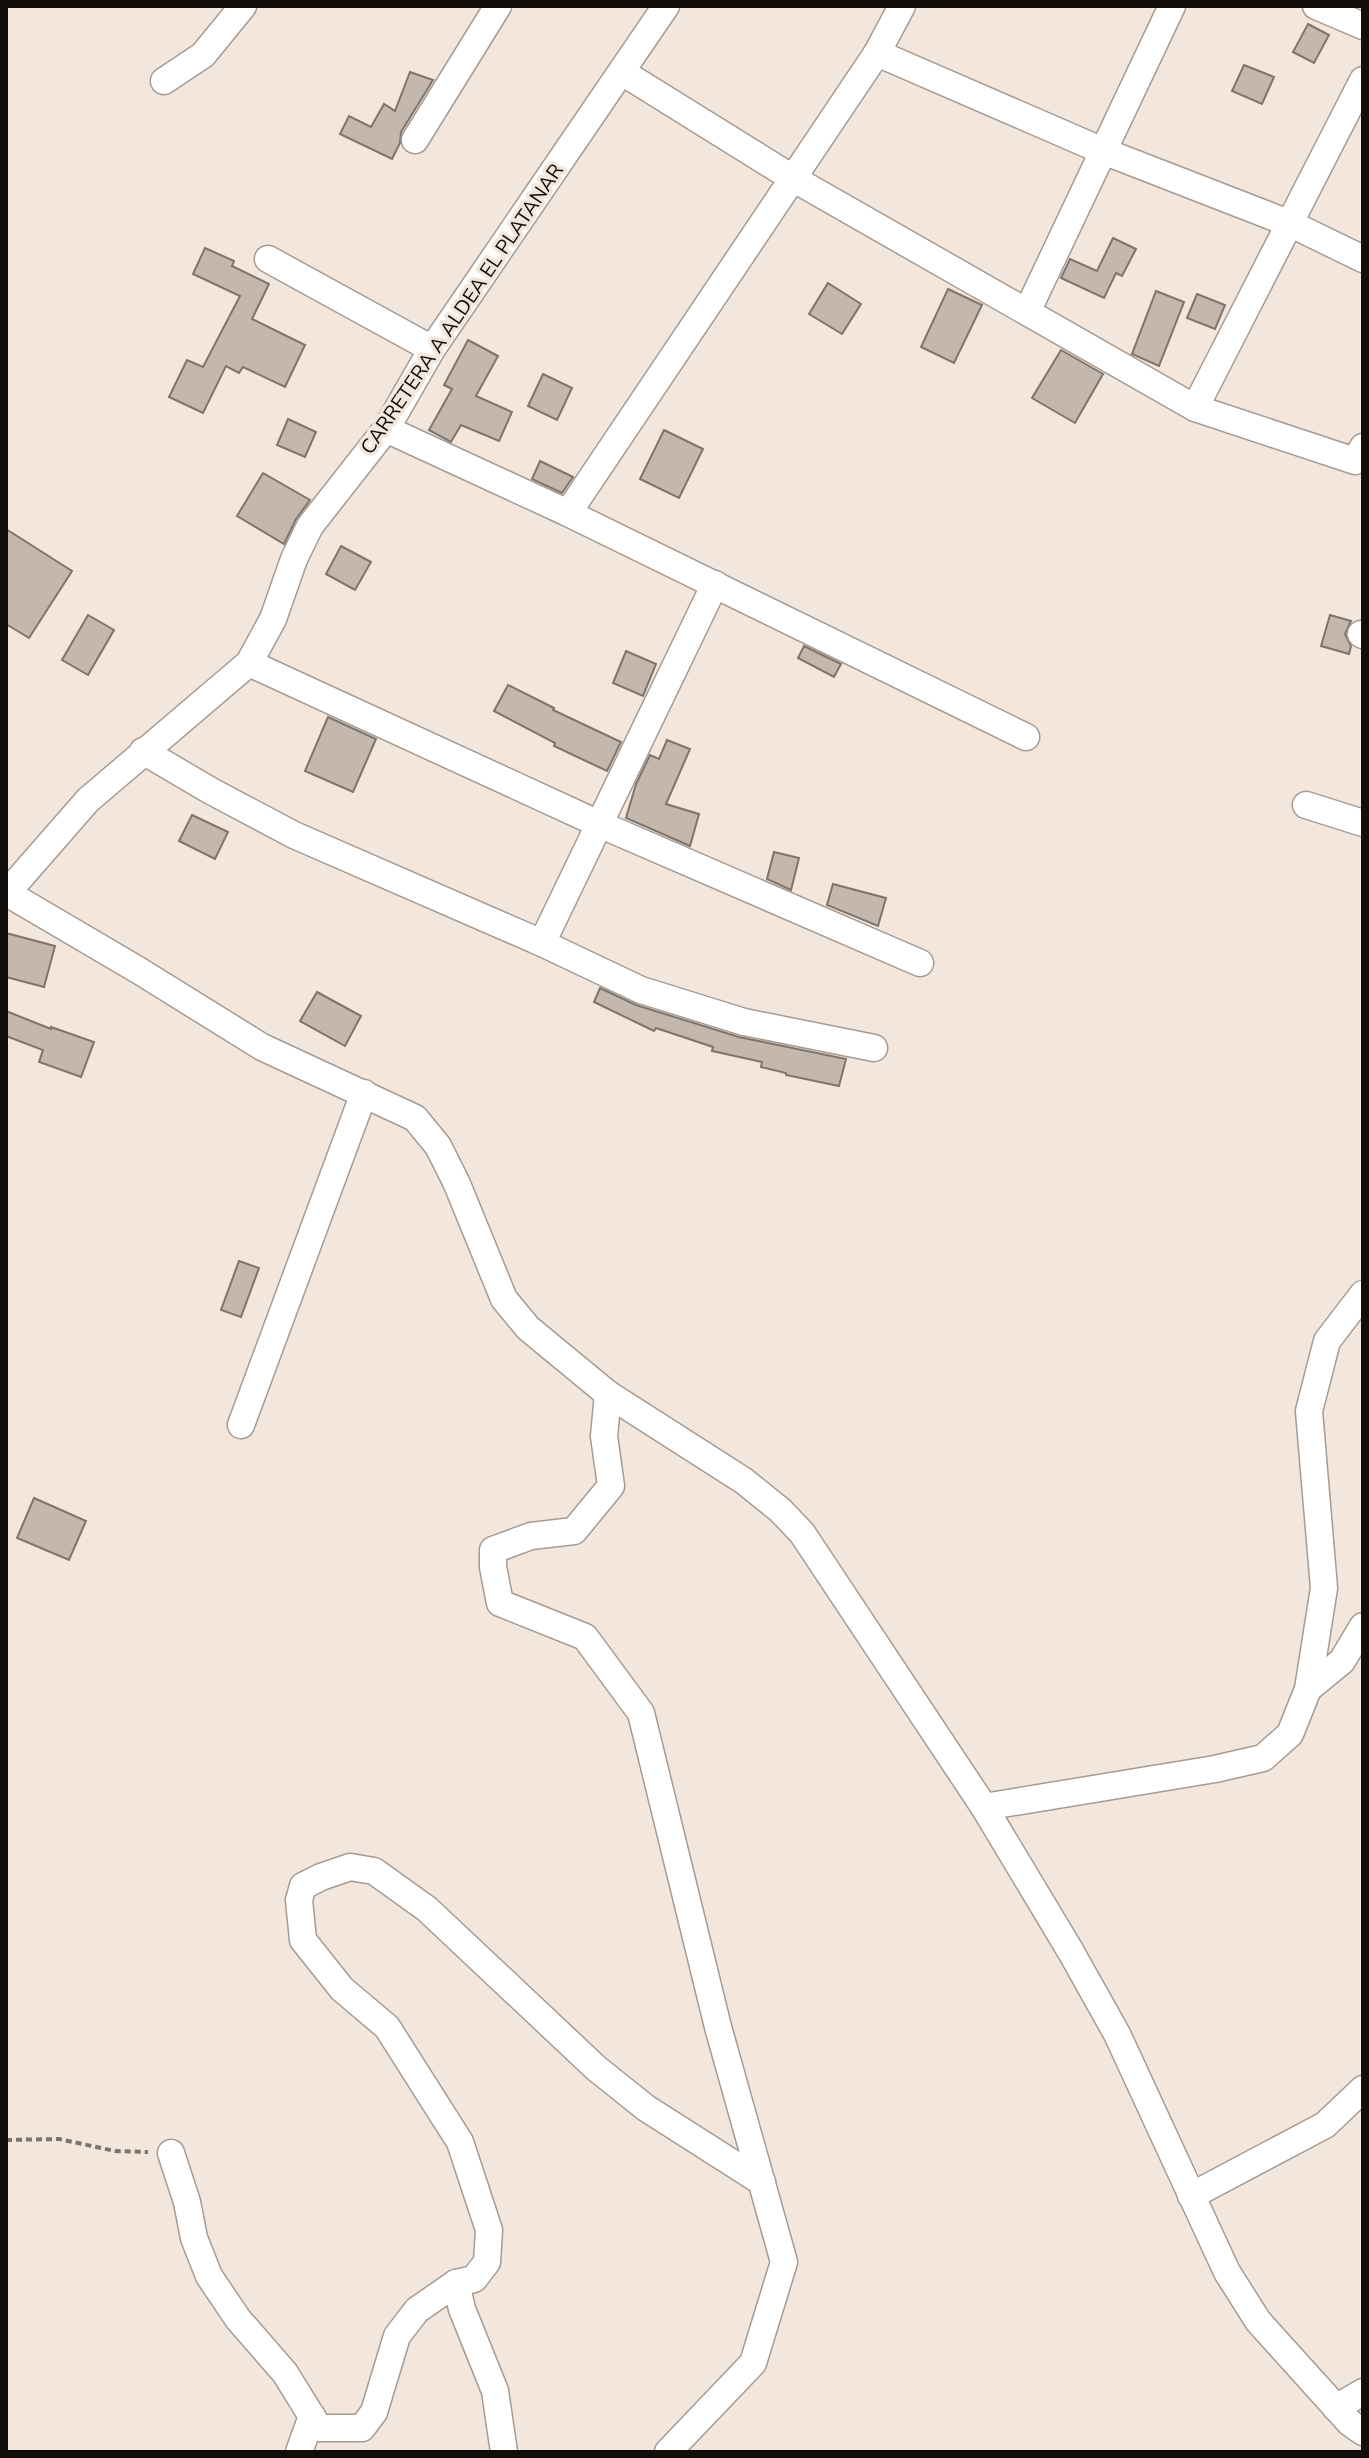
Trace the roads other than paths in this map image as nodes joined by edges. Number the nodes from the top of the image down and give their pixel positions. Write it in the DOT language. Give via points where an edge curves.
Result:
graph roads {
  1 [pos="243,6"];
  2 [pos="498,6"];
  3 [pos="666,6"];
  4 [pos="902,6"];
  5 [pos="1172,6"];
  6 [pos="1316,6"];
  7 [pos="1363,26"];
  8 [pos="877,53"];
  9 [pos="622,72"];
  10 [pos="1363,80"];
  11 [pos="164,81"];
  12 [pos="415,140"];
  13 [pos="1103,151"];
  14 [pos="794,179"];
  15 [pos="1291,224"];
  16 [pos="268,259"];
  17 [pos="1363,259"];
  18 [pos="1027,312"];
  19 [pos="432,349"];
  20 [pos="1195,408"];
  21 [pos="386,429"];
  22 [pos="1363,447"];
  23 [pos="568,513"];
  24 [pos="715,584"];
  25 [pos="249,663"];
  26 [pos="1026,737"];
  27 [pos="143,751"];
  28 [pos="1306,805"];
  29 [pos="1363,823"];
  30 [pos="599,824"];
  31 [pos="7,893"];
  32 [pos="542,943"];
  33 [pos="920,963"];
  34 [pos="874,1048"];
  35 [pos="364,1093"];
  36 [pos="1363,1294"];
  37 [pos="608,1394"];
  38 [pos="241,1425"];
  39 [pos="1363,1626"];
  40 [pos="1308,1689"];
  41 [pos="984,1807"];
  42 [pos="1363,2089"];
  43 [pos="171,2153"];
  44 [pos="762,2182"];
  45 [pos="1191,2196"];
  46 [pos="456,2283"];
  47 [pos="1363,2392"];
  48 [pos="312,2416"];
  49 [pos="1349,2421"];
  50 [pos="349,2428"];
  51 [pos="299,2452"];
  52 [pos="338,2452"];
  53 [pos="504,2452"];
  54 [pos="668,2452"];
  55 [pos="1362,2452"];
  1 -- 11 [label="street" via="203,55"];
  2 -- 12 [label="street"];
  3 -- 9 [label="street, CARRETERA A ALDEA EL PLATANAR"];
  4 -- 8 [label="street"];
  5 -- 13 [label="street"];
  6 -- 7 [label="street"];
  8 -- 13 [label="street"];
  8 -- 14 [label="street"];
  9 -- 14 [label="street"];
  9 -- 19 [label="street, CARRETERA A ALDEA EL PLATANAR"];
  10 -- 15 [label="street"];
  13 -- 15 [label="street"];
  13 -- 18 [label="street"];
  14 -- 18 [label="street"];
  14 -- 23 [label="street"];
  15 -- 17 [label="street"];
  15 -- 20 [label="street"];
  16 -- 19 [label="street"];
  18 -- 20 [label="street"];
  19 -- 21 [label="street, CARRETERA A ALDEA EL PLATANAR"];
  20 -- 22 [label="street" via="1355,461"];
  21 -- 23 [label="street"];
  21 -- 25 [label="street, CARRETERA A ALDEA EL PLATANAR" via="310,526 273,619"];
  23 -- 24 [label="street"];
  24 -- 26 [label="street"];
  24 -- 30 [label="street"];
  25 -- 27 [label="street, CARRETERA A ALDEA EL PLATANAR"];
  25 -- 30 [label="street"];
  27 -- 31 [label="street, CARRETERA A ALDEA EL PLATANAR" via="88,800"];
  27 -- 32 [label="street" via="294,835"];
  28 -- 29 [label="street"];
  30 -- 32 [label="street"];
  30 -- 33 [label="street"];
  31 -- 35 [label="street" via="262,1047"];
  32 -- 34 [label="street" via="690,1007"];
  35 -- 37 [label="street" via="401,1109 426,1129 457,1184 504,1299 528,1328"];
  35 -- 38 [label="street"];
  36 -- 40 [label="street" via="1327,1341 1309,1411 1324,1588"];
  37 -- 41 [label="street" via="744,1481 802,1533"];
  37 -- 44 [label="street" via="604,1436 611,1486 574,1531 531,1536 493,1550 500,1603 585,1637 641,1713"];
  39 -- 40 [label="street" via="1342,1661"];
  40 -- 41 [label="street" via="1290,1734 1263,1758"];
  41 -- 45 [label="street" via="1117,2034"];
  42 -- 45 [label="street" via="1325,2125"];
  43 -- 48 [label="street" via="209,2276"];
  44 -- 46 [label="street" via="646,2108 596,2068 427,1909 374,1871 350,1867 303,1886 303,1940 342,1989 387,2027 460,2142 489,2230 487,2262 474,2279"];
  44 -- 54 [label="street" via="784,2262 753,2363"];
  45 -- 49 [label="street" via="1227,2272 1258,2321"];
  46 -- 50 [label="street" via="417,2310 397,2336 374,2412 362,2428"];
  46 -- 53 [label="street" via="495,2391"];
  47 -- 49 [label="street"];
  48 -- 50 [label="street" via="319,2428"];
  48 -- 51 [label="street"];
  49 -- 55 [label="street"];
  50 -- 52 [label="street"];
}
